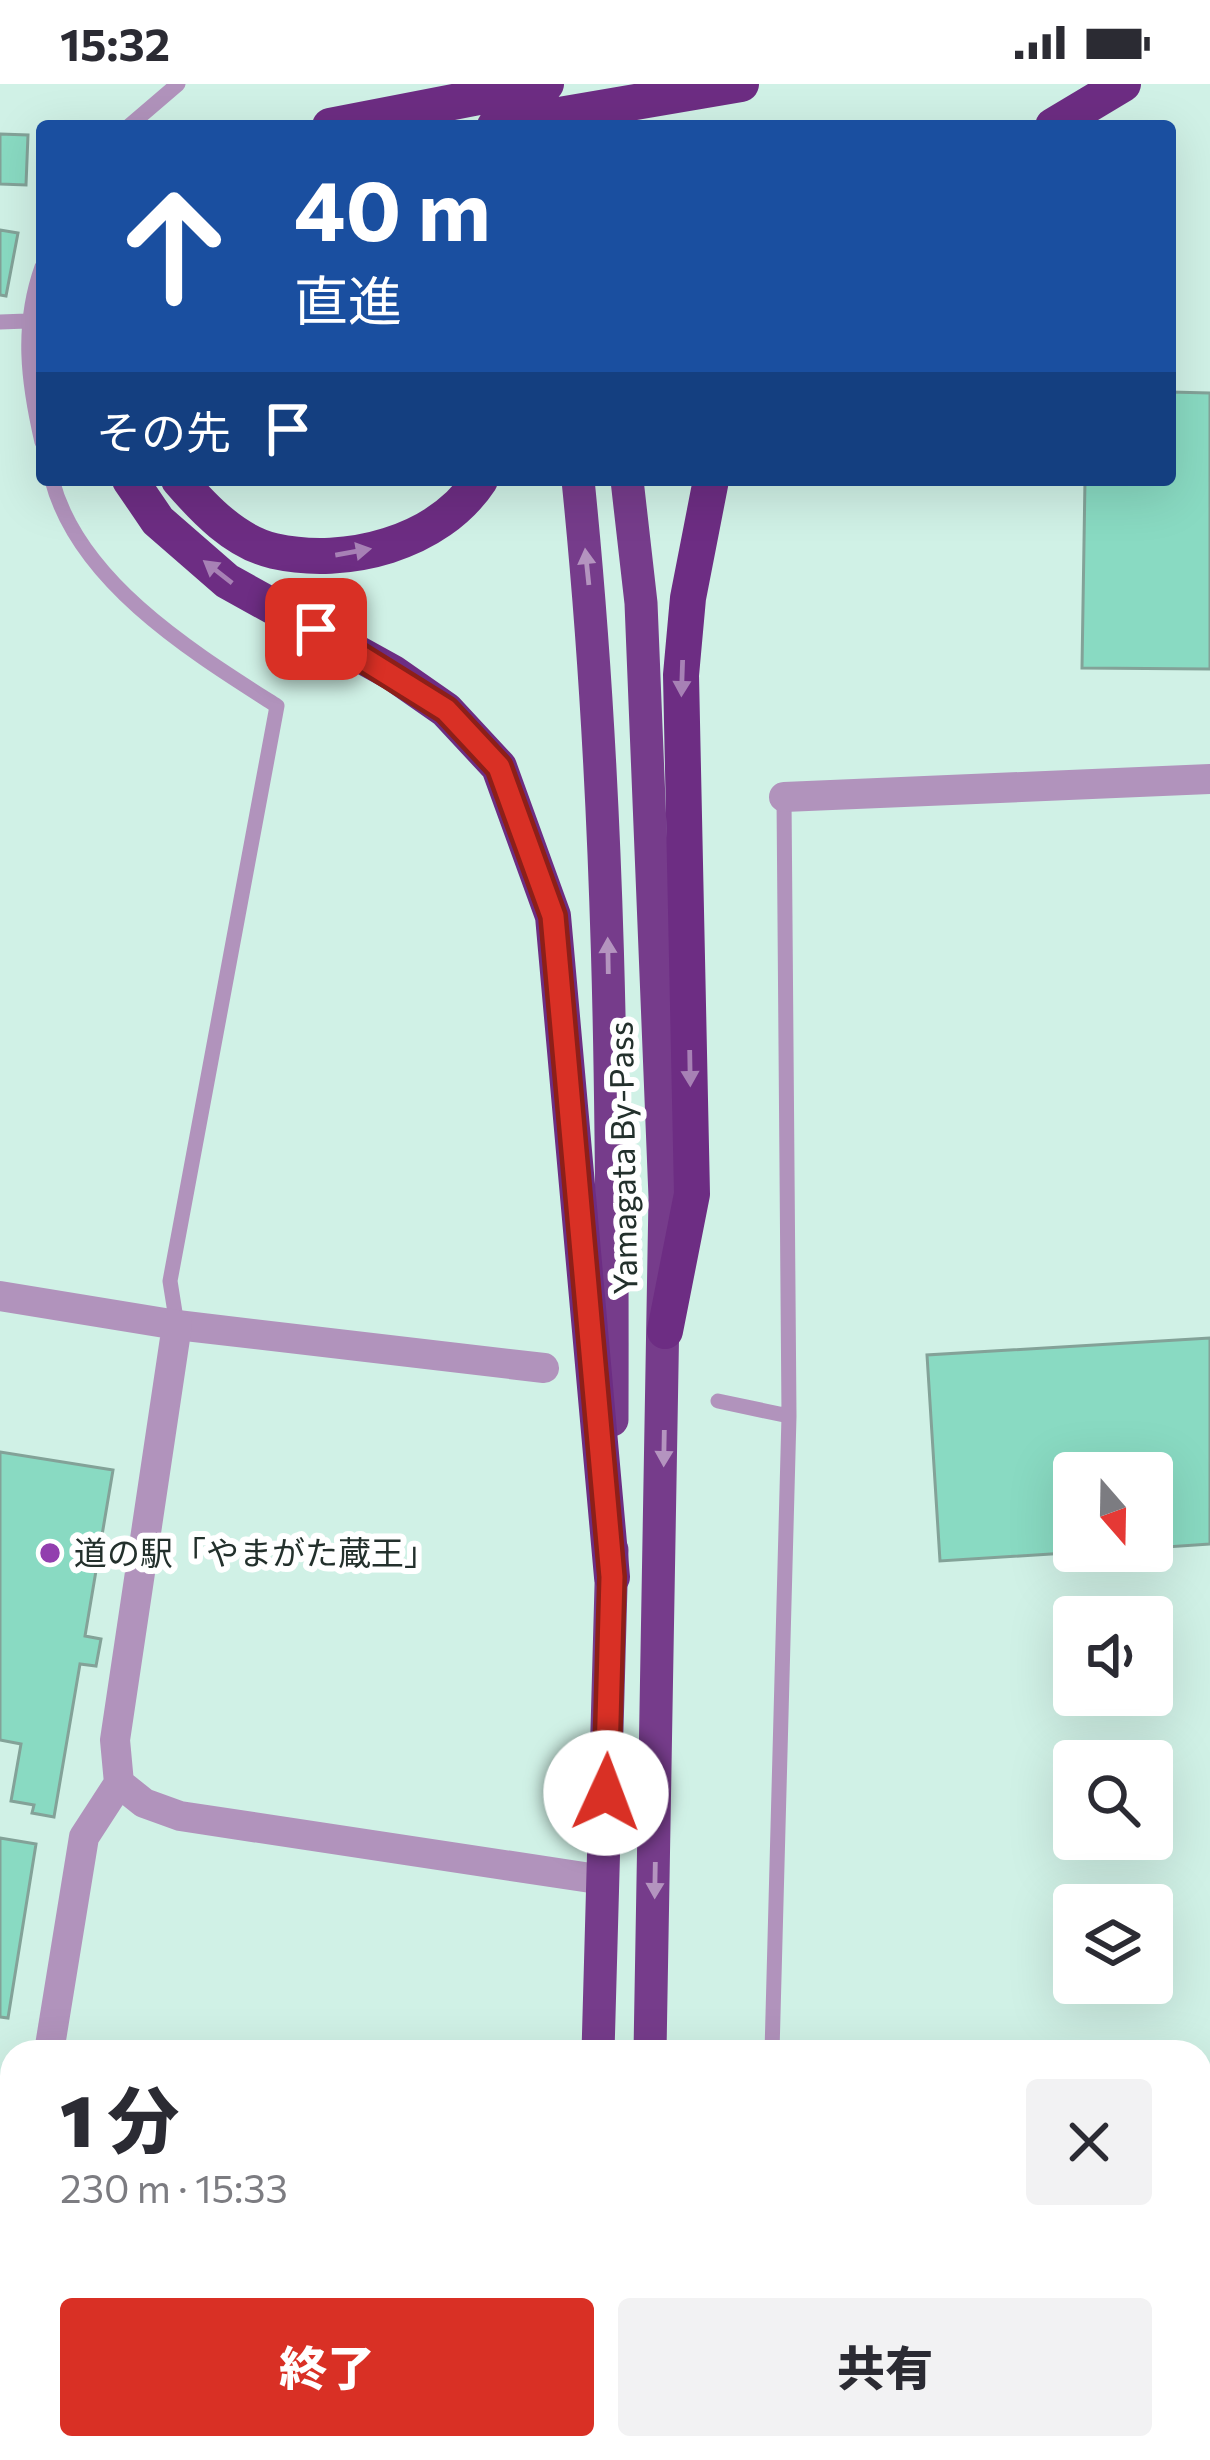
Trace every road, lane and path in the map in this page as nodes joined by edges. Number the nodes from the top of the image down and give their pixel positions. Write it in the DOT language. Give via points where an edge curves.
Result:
graph roads {
  1 [pos="178,84"];
  2 [pos="520,84"];
  3 [pos="546,84"];
  4 [pos="578,84"];
  5 [pos="740,84"];
  6 [pos="1123,84"];
  7 [pos="598,117"];
  8 [pos="136,120"];
  9 [pos="359,120"];
  10 [pos="526,120"];
  11 [pos="564,120"];
  12 [pos="1063,120"];
  13 [pos="36,289"];
  14 [pos="27,321"];
  15 [pos="0,322"];
  16 [pos="36,417"];
  17 [pos="55,486"];
  18 [pos="134,486"];
  19 [pos="184,486"];
  20 [pos="474,486"];
  21 [pos="579,486"];
  22 [pos="628,486"];
  23 [pos="710,486"];
  24 [pos="1210,779"];
  25 [pos="784,797"];
  26 [pos="0,1296"];
  27 [pos="177,1325"];
  28 [pos="665,1331"];
  29 [pos="544,1368"];
  30 [pos="718,1401"];
  31 [pos="789,1416"];
  32 [pos="612,1577"];
  33 [pos="118,1783"];
  34 [pos="604,1880"];
  35 [pos="51,2040"];
  36 [pos="598,2040"];
  37 [pos="650,2040"];
  38 [pos="772,2040"];
  1 -- 8 [label="lane"];
  2 -- 10 [label="highway"];
  3 -- 9 [label="highway"];
  4 -- 7 [label="highway"];
  5 -- 7 [label="highway"];
  6 -- 12 [label="highway"];
  7 -- 11 [label="highway"];
  13 -- 14 [label="lane"];
  14 -- 15 [label="lane"];
  14 -- 16 [label="lane"];
  17 -- 27 [label="lane" via="82,541 141,607 277,706 170,1281"];
  32 -- 18 [label="highway, one-way" via="553,916 499,767 428,698 227,581 158,521"];
  19 -- 20 [label="highway, one-way" via="212,518 271,550 347,557 424,532"];
  32 -- 21 [label="highway, Yamagata By-Pass, one-way" via="608,910"];
  22 -- 28 [label="highway, Yamagata By-Pass" via="647,738"];
  23 -- 28 [label="highway, one-way" via="681,675 692,1193"];
  24 -- 25 [label="street"];
  25 -- 31 [label="lane"];
  26 -- 27 [label="street"];
  27 -- 29 [label="street"];
  27 -- 33 [label="street" via="115,1740"];
  28 -- 37 [label="highway, Yamagata By-Pass, one-way"];
  30 -- 31 [label="lane"];
  31 -- 38 [label="lane"];
  32 -- 34 [label="highway, Yamagata By-Pass"];
  33 -- 34 [label="street" via="180,1816"];
  33 -- 35 [label="street" via="84,1837"];
  34 -- 36 [label="highway, Yamagata By-Pass"];
}
